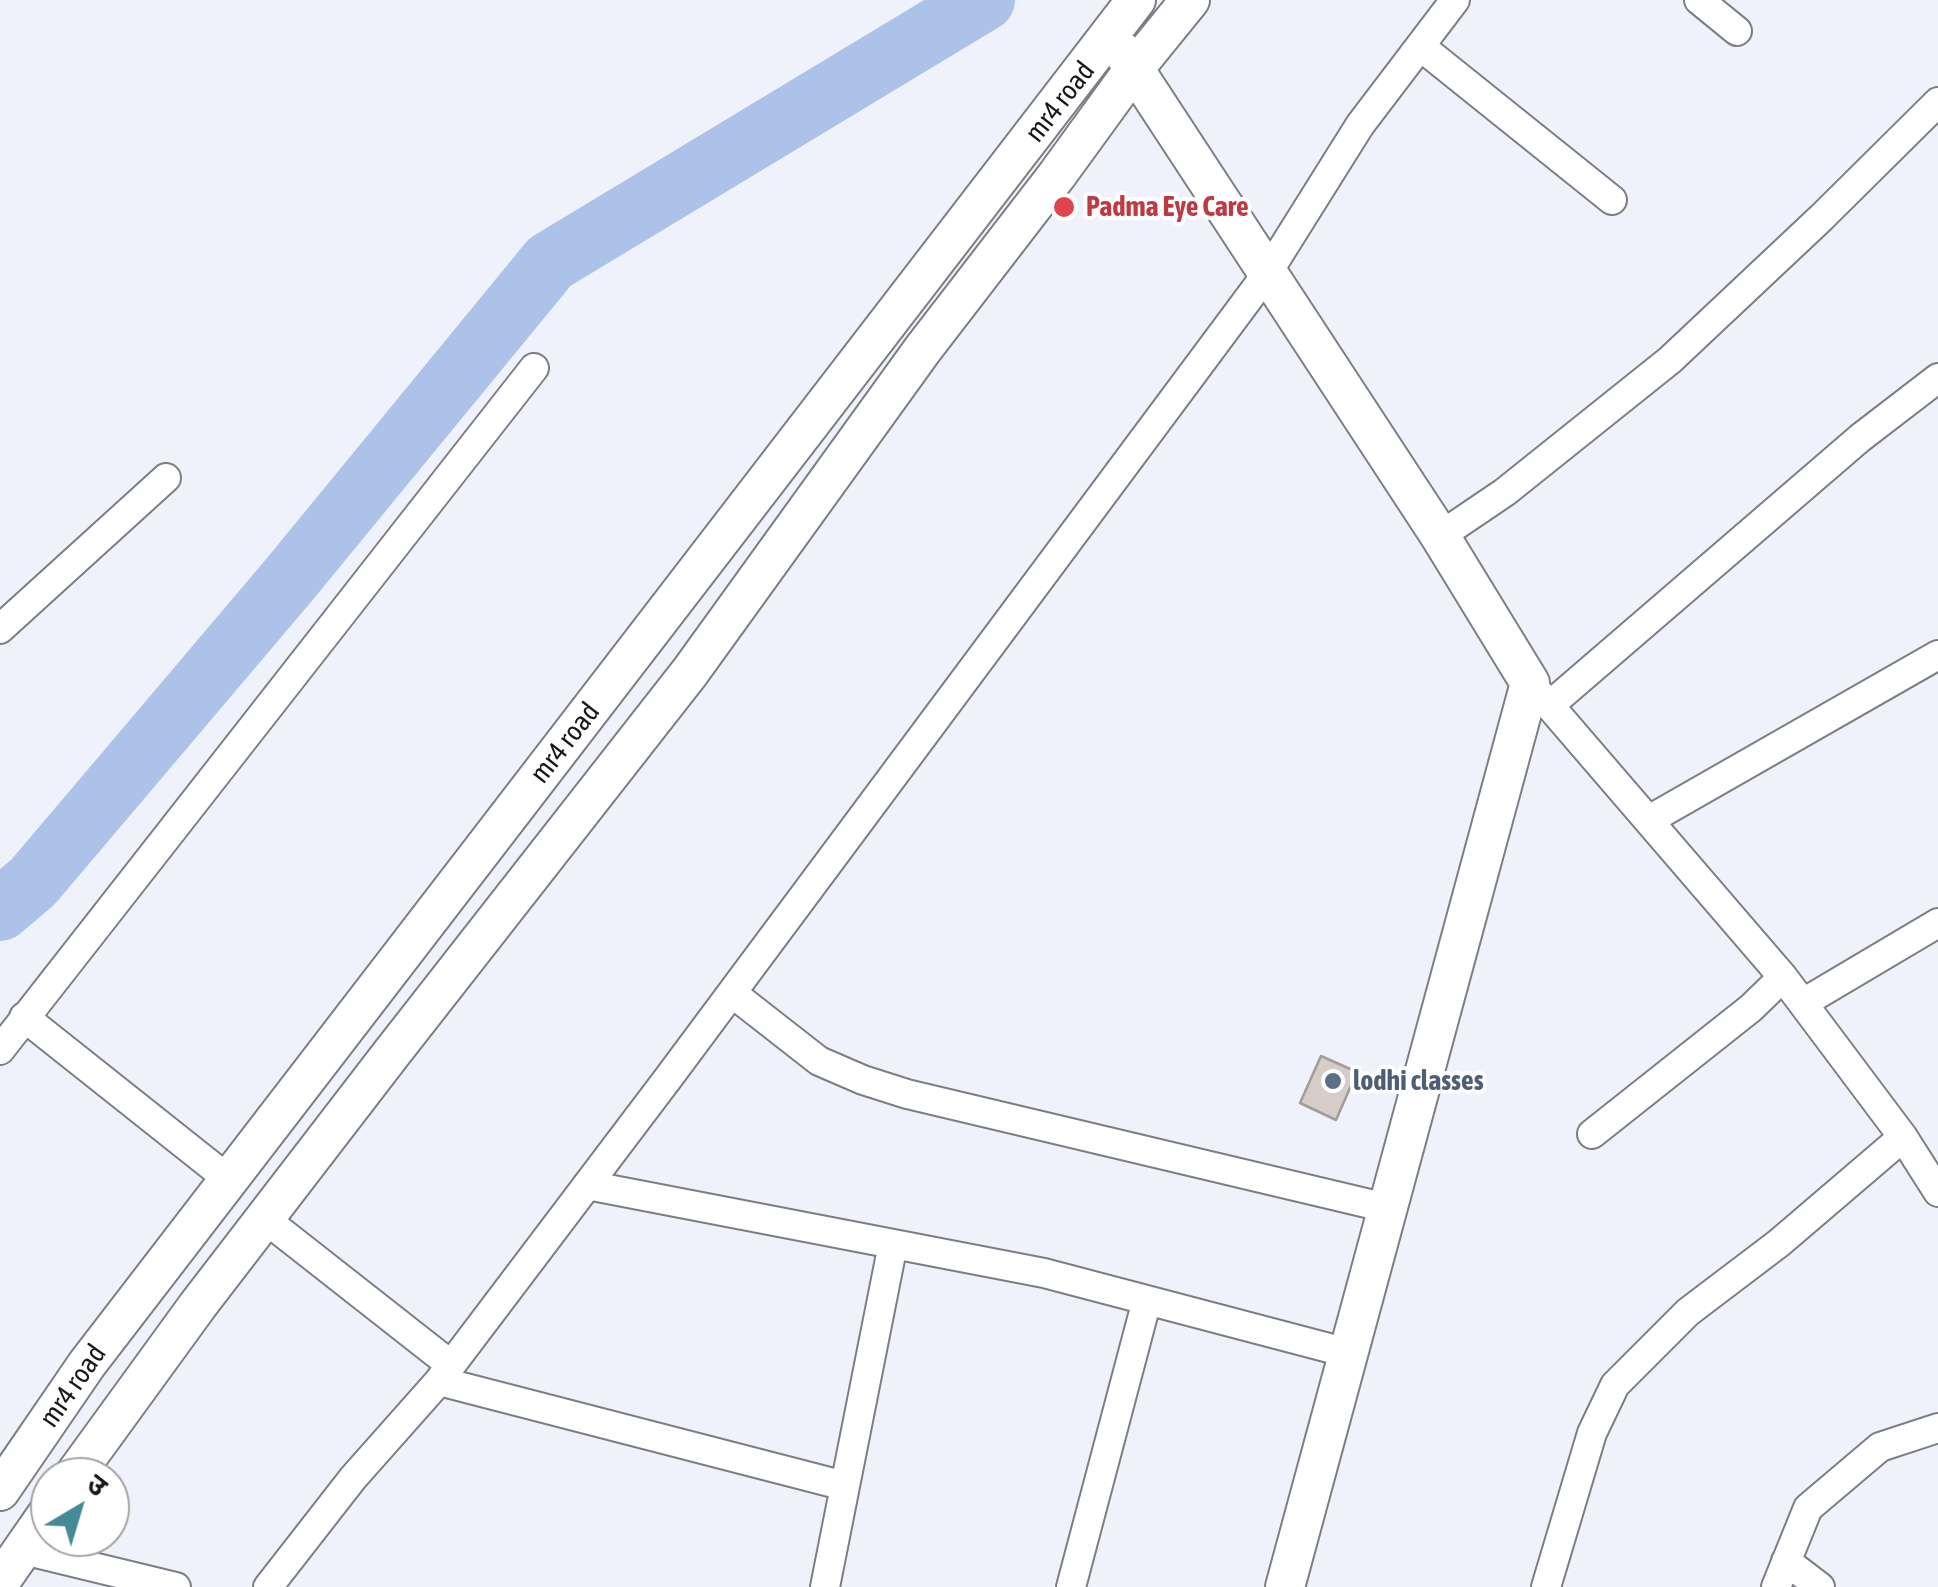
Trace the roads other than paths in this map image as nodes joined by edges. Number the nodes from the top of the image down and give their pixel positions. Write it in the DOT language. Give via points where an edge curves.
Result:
graph roads {
  1 [pos="1136,0"];
  2 [pos="1190,0"];
  3 [pos="1456,0"];
  4 [pos="1699,0"];
  5 [pos="1738,30"];
  6 [pos="1111,35"];
  7 [pos="1420,46"];
  8 [pos="1134,69"];
  9 [pos="1938,102"];
  10 [pos="1612,200"];
  11 [pos="1266,275"];
  12 [pos="534,368"];
  13 [pos="1938,378"];
  14 [pos="166,478"];
  15 [pos="1440,536"];
  16 [pos="0,628"];
  17 [pos="1938,655"];
  18 [pos="1540,694"];
  19 [pos="1649,820"];
  20 [pos="1938,923"];
  21 [pos="1783,977"];
  22 [pos="732,993"];
  23 [pos="1803,1002"];
  24 [pos="24,1018"];
  25 [pos="0,1050"];
  26 [pos="1592,1134"];
  27 [pos="1903,1137"];
  28 [pos="228,1179"];
  29 [pos="587,1186"];
  30 [pos="1938,1192"];
  31 [pos="1388,1208"];
  32 [pos="264,1219"];
  33 [pos="892,1244"];
  34 [pos="1146,1300"];
  35 [pos="1348,1353"];
  36 [pos="445,1373"];
  37 [pos="1938,1428"];
  38 [pos="87,1457"];
  39 [pos="845,1486"];
  40 [pos="0,1491"];
  41 [pos="30,1540"];
  42 [pos="23,1550"];
  43 [pos="1781,1574"];
  44 [pos="0,1582"];
  45 [pos="176,1587"];
  46 [pos="268,1587"];
  47 [pos="825,1587"];
  48 [pos="1071,1587"];
  49 [pos="1285,1587"];
  50 [pos="1546,1587"];
  51 [pos="1820,1587"];
  1 -- 6 [label="street, mr4 road"];
  2 -- 8 [label="street, mr4 road"];
  3 -- 7 [label="street"];
  4 -- 5 [label="street"];
  6 -- 8 [label="street"];
  6 -- 28 [label="street, mr4 road"];
  7 -- 10 [label="street"];
  7 -- 11 [label="street" via="1360,125"];
  8 -- 11 [label="street"];
  8 -- 32 [label="street, mr4 road" via="679,686"];
  9 -- 15 [label="street" via="1670,360"];
  11 -- 15 [label="street"];
  11 -- 22 [label="street"];
  12 -- 24 [label="street"];
  13 -- 18 [label="street"];
  14 -- 16 [label="street"];
  15 -- 18 [label="street"];
  17 -- 19 [label="street"];
  18 -- 19 [label="street"];
  18 -- 31 [label="street"];
  19 -- 21 [label="street"];
  20 -- 23 [label="street"];
  21 -- 23 [label="street"];
  21 -- 26 [label="street"];
  22 -- 29 [label="street"];
  22 -- 31 [label="street" via="819,1062 863,1080"];
  23 -- 27 [label="street"];
  24 -- 25 [label="street"];
  24 -- 28 [label="street"];
  27 -- 30 [label="street"];
  27 -- 50 [label="street" via="1688,1312 1615,1384 1592,1433"];
  28 -- 40 [label="street, mr4 road"];
  29 -- 33 [label="street"];
  29 -- 36 [label="street"];
  31 -- 35 [label="street"];
  32 -- 36 [label="street"];
  32 -- 38 [label="street, mr4 road"];
  33 -- 34 [label="street"];
  33 -- 39 [label="street"];
  34 -- 35 [label="street"];
  34 -- 48 [label="street"];
  35 -- 49 [label="street"];
  36 -- 39 [label="street"];
  36 -- 46 [label="street"];
  37 -- 43 [label="street" via="1880,1447 1808,1508"];
  39 -- 47 [label="street"];
  41 -- 42 [label="street"];
  42 -- 44 [label="street"];
  42 -- 45 [label="street"];
  43 -- 51 [label="street"];
}
